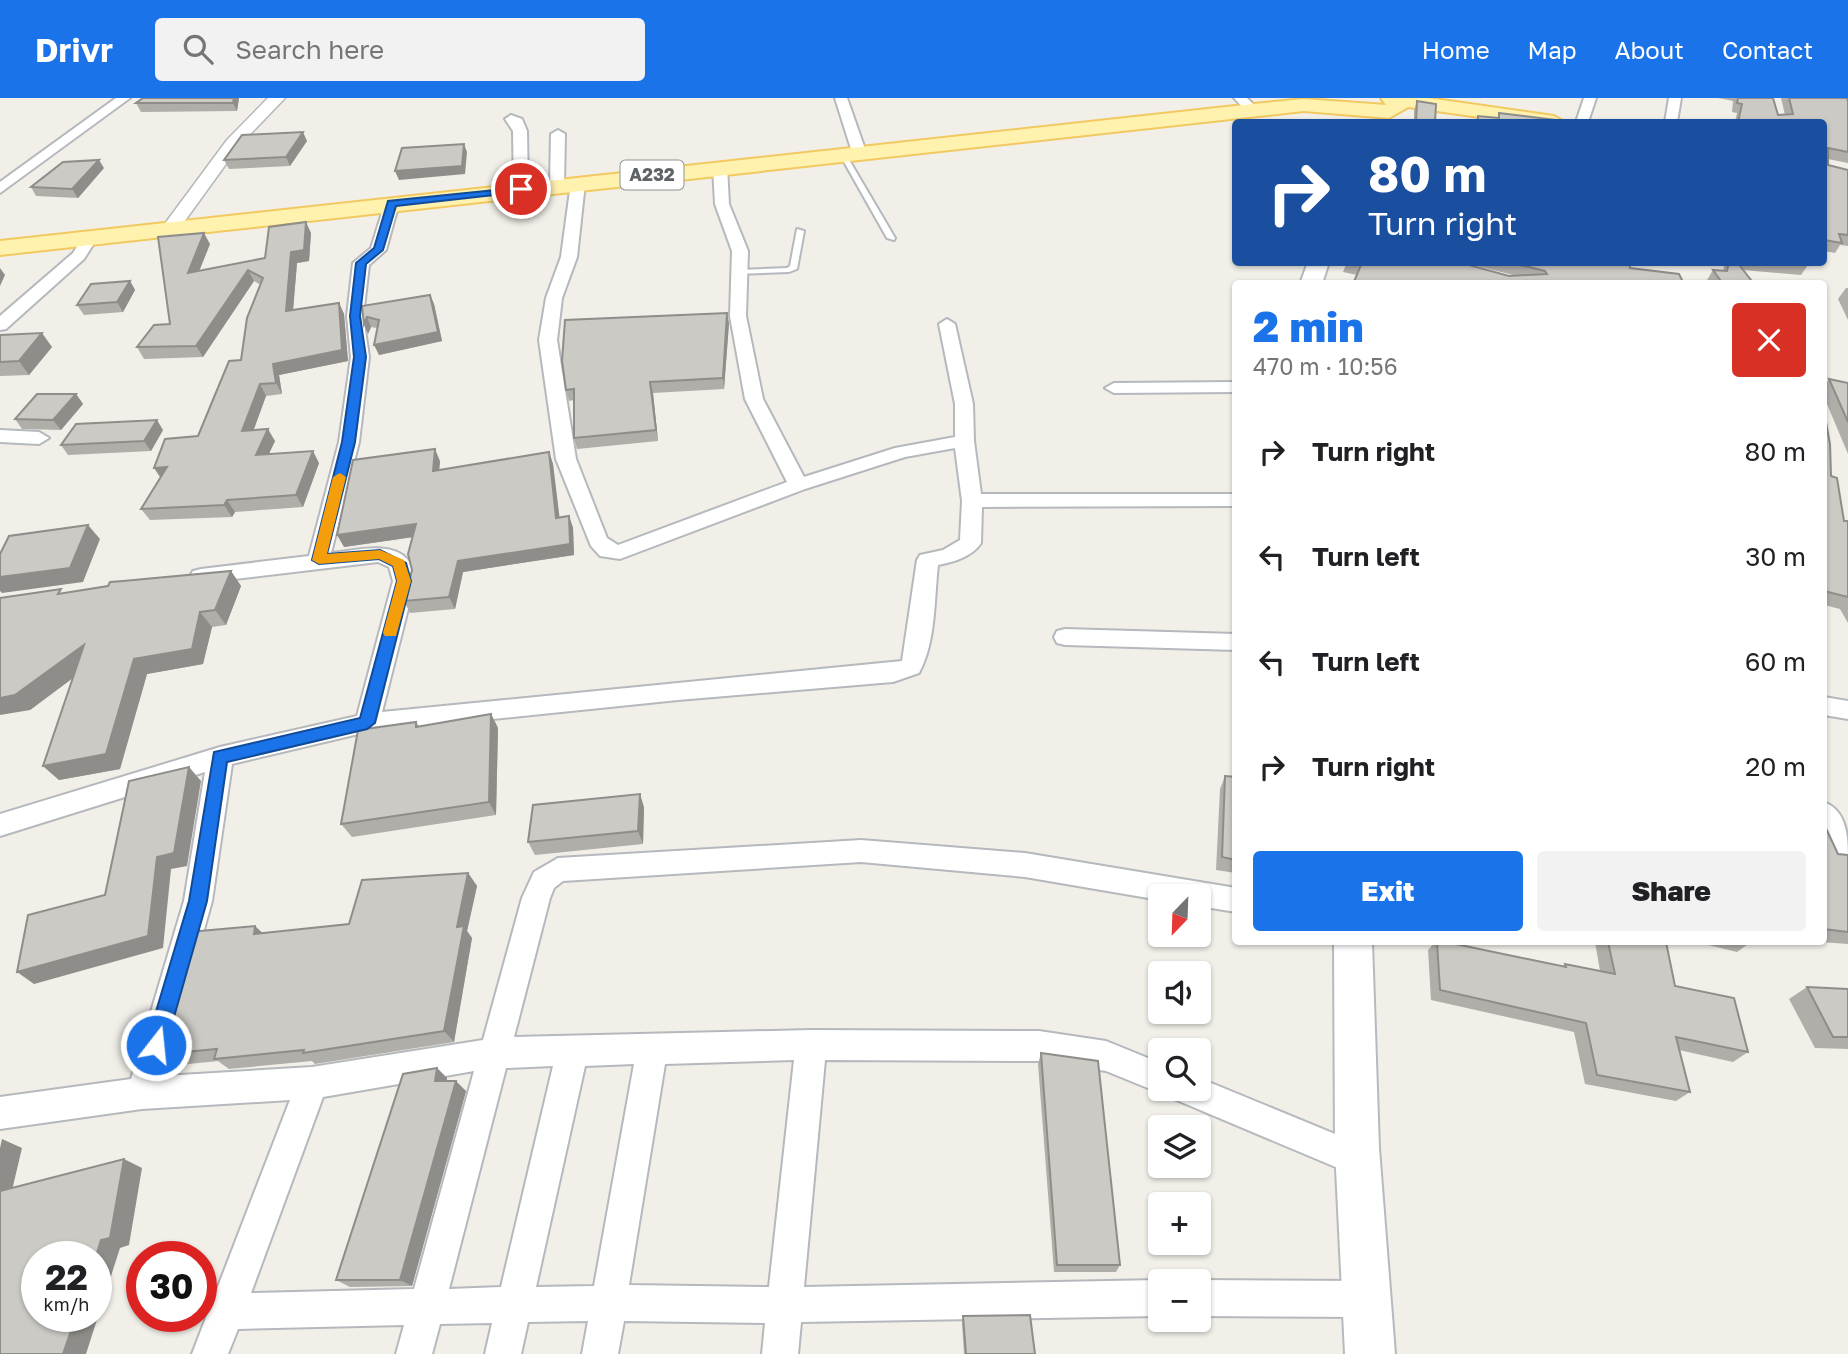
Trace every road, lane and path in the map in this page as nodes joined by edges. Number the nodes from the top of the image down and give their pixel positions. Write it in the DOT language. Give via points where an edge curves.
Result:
graph roads {
  1 [pos="124,98"];
  2 [pos="277,98"];
  3 [pos="841,98"];
  4 [pos="1337,98"];
  5 [pos="1590,98"];
  6 [pos="1675,98"];
  7 [pos="1247,104"];
  8 [pos="1304,105"];
  9 [pos="1390,108"];
  10 [pos="1357,110"];
  11 [pos="511,119"];
  12 [pos="1529,119"];
  13 [pos="1583,119"];
  14 [pos="1672,119"];
  15 [pos="558,134"];
  16 [pos="850,153"];
  17 [pos="720,167"];
  18 [pos="568,184"];
  19 [pos="0,189"];
  20 [pos="521,189"];
  21 [pos="391,203"];
  22 [pos="170,229"];
  23 [pos="800,230"];
  24 [pos="90,237"];
  25 [pos="891,238"];
  26 [pos="0,248"];
  27 [pos="740,272"];
  28 [pos="947,324"];
  29 [pos="0,325"];
  30 [pos="1232,387"];
  31 [pos="1114,388"];
  32 [pos="0,436"];
  33 [pos="39,438"];
  34 [pos="964,441"];
  35 [pos="798,485"];
  36 [pos="1232,500"];
  37 [pos="972,501"];
  38 [pos="319,560"];
  39 [pos="180,579"];
  40 [pos="1065,637"];
  41 [pos="1232,642"];
  42 [pos="1827,706"];
  43 [pos="1848,710"];
  44 [pos="367,723"];
  45 [pos="220,757"];
  46 [pos="1827,818"];
  47 [pos="0,825"];
  48 [pos="1848,849"];
  49 [pos="1232,899"];
  50 [pos="1353,945"];
  51 [pos="811,1045"];
  52 [pos="652,1050"];
  53 [pos="572,1052"];
  54 [pos="493,1054"];
  55 [pos="1148,1073"];
  56 [pos="312,1083"];
  57 [pos="142,1093"];
  58 [pos="1211,1099"];
  59 [pos="0,1113"];
  60 [pos="1357,1160"];
  61 [pos="1148,1298"];
  62 [pos="1211,1298"];
  63 [pos="1365,1299"];
  64 [pos="610,1303"];
  65 [pos="784,1305"];
  66 [pos="428,1307"];
  67 [pos="514,1307"];
  68 [pos="224,1311"];
  69 [pos="210,1354"];
  70 [pos="414,1354"];
  71 [pos="503,1354"];
  72 [pos="600,1354"];
  73 [pos="780,1354"];
  74 [pos="1370,1354"];
  1 -- 19 [label="street"];
  2 -- 22 [label="street" via="245,131"];
  3 -- 16 [label="street"];
  4 -- 8 [label="main road, A232"];
  5 -- 13 [label="street"];
  6 -- 14 [label="street"];
  7 -- 8 [label="main road, A232"];
  7 -- 16 [label="main road, A232"];
  8 -- 10 [label="main road, A232"];
  9 -- 10 [label="main road"];
  9 -- 12 [label="main road"];
  11 -- 20 [label="street" via="520,131"];
  15 -- 18 [label="street"];
  16 -- 17 [label="main road, A232"];
  16 -- 25 [label="lane"];
  17 -- 18 [label="main road, A232"];
  17 -- 27 [label="street" via="722,204 740,251"];
  18 -- 20 [label="main road, A232"];
  18 -- 35 [label="street" via="569,257 554,298 548,340 566,460 598,541 607,551 620,552"];
  20 -- 21 [label="main road, A232"];
  21 -- 22 [label="main road, A232"];
  21 -- 38 [label="street" via="378,250 361,263 355,316 360,357 350,430"];
  22 -- 24 [label="main road, A232"];
  23 -- 27 [label="lane" via="794,267 789,271"];
  24 -- 26 [label="main road, A232"];
  24 -- 29 [label="street" via="79,256"];
  27 -- 35 [label="street" via="738,316 754,399"];
  28 -- 34 [label="street" via="964,404"];
  30 -- 31 [label="street"];
  32 -- 33 [label="street"];
  34 -- 35 [label="street" via="902,452"];
  34 -- 37 [label="street"];
  36 -- 37 [label="street"];
  37 -- 44 [label="street" via="970,543 928,560 917,652 911,667 892,673"];
  38 -- 39 [label="street"];
  38 -- 44 [label="street" via="380,555 399,563 404,581"];
  40 -- 41 [label="street"];
  42 -- 43 [label="street"];
  44 -- 45 [label="street"];
  45 -- 47 [label="street"];
  45 -- 57 [label="street" via="198,901"];
  46 -- 48 [label="street"];
  49 -- 54 [label="street" via="1025,865 861,852 558,870 544,880 536,898"];
  50 -- 60 [label="main road"];
  51 -- 52 [label="street"];
  51 -- 55 [label="street" via="1039,1046 1106,1056"];
  51 -- 65 [label="street"];
  52 -- 53 [label="street"];
  52 -- 64 [label="street"];
  53 -- 54 [label="street"];
  53 -- 67 [label="street"];
  54 -- 56 [label="street"];
  54 -- 66 [label="street"];
  56 -- 57 [label="street"];
  56 -- 68 [label="street"];
  57 -- 59 [label="street"];
  58 -- 60 [label="street"];
  60 -- 63 [label="main road"];
  61 -- 65 [label="street"];
  62 -- 63 [label="street"];
  63 -- 74 [label="main road"];
  64 -- 65 [label="street"];
  64 -- 67 [label="street"];
  64 -- 72 [label="street"];
  65 -- 73 [label="street"];
  66 -- 67 [label="street"];
  66 -- 68 [label="street"];
  66 -- 70 [label="street"];
  67 -- 71 [label="street"];
  68 -- 69 [label="street"];
}
